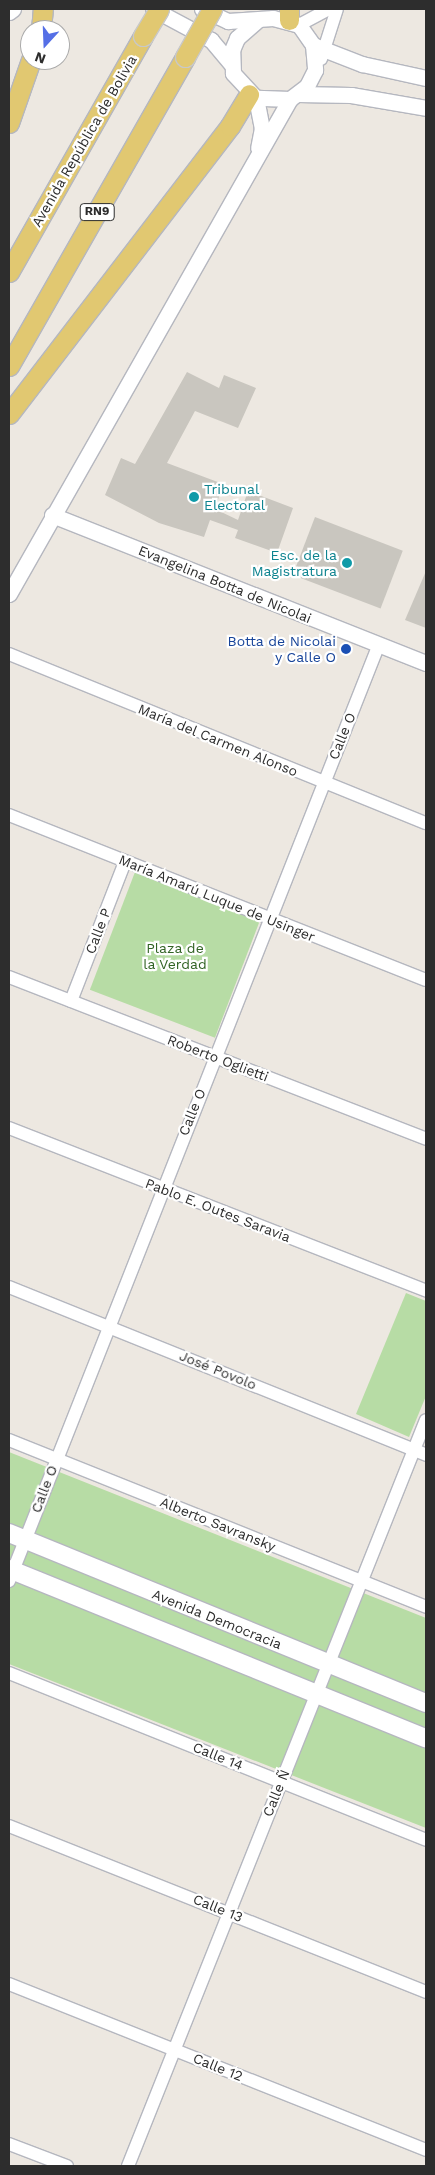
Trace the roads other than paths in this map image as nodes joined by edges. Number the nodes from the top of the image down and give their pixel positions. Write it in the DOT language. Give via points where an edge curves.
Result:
graph roads {
  1 [pos="13,9"];
  2 [pos="153,9"];
  3 [pos="159,9"];
  4 [pos="202,9"];
  5 [pos="212,9"];
  6 [pos="329,9"];
  7 [pos="337,9"];
  8 [pos="9,12"];
  9 [pos="292,18"];
  10 [pos="258,20"];
  11 [pos="319,49"];
  12 [pos="231,64"];
  13 [pos="28,70"];
  14 [pos="426,78"];
  15 [pos="252,96"];
  16 [pos="294,97"];
  17 [pos="426,108"];
  18 [pos="9,123"];
  19 [pos="252,164"];
  20 [pos="9,272"];
  21 [pos="9,366"];
  22 [pos="9,414"];
  23 [pos="52,515"];
  24 [pos="9,594"];
  25 [pos="379,644"];
  26 [pos="10,657"];
  27 [pos="426,663"];
  28 [pos="324,783"];
  29 [pos="9,816"];
  30 [pos="426,823"];
  31 [pos="125,862"];
  32 [pos="270,919"];
  33 [pos="9,977"];
  34 [pos="426,980"];
  35 [pos="71,1001"];
  36 [pos="214,1056"];
  37 [pos="9,1128"];
  38 [pos="426,1139"];
  39 [pos="162,1188"];
  40 [pos="9,1287"];
  41 [pos="426,1291"];
  42 [pos="107,1326"];
  43 [pos="426,1420"];
  44 [pos="9,1440"];
  45 [pos="420,1452"];
  46 [pos="55,1458"];
  47 [pos="16,1538"];
  48 [pos="10,1574"];
  49 [pos="361,1581"];
  50 [pos="426,1607"];
  51 [pos="328,1664"];
  52 [pos="9,1673"];
  53 [pos="316,1694"];
  54 [pos="426,1703"];
  55 [pos="426,1738"];
  56 [pos="281,1781"];
  57 [pos="9,1826"];
  58 [pos="426,1840"];
  59 [pos="229,1912"];
  60 [pos="9,1984"];
  61 [pos="426,1992"];
  62 [pos="176,2050"];
  63 [pos="9,2144"];
  64 [pos="426,2150"];
  65 [pos="67,2166"];
  66 [pos="128,2166"];
  1 -- 8 [label="street"];
  2 -- 12 [label="street" via="212,40"];
  3 -- 20 [label="main road, Avenida República de Bolivia, bridge"];
  4 -- 10 [label="street" via="228,21"];
  5 -- 21 [label="main road, RN9, bridge"];
  6 -- 9 [label="street"];
  7 -- 11 [label="street"];
  9 -- 10 [label="street"];
  9 -- 11 [label="street"];
  10 -- 12 [label="street" via="237,38"];
  11 -- 14 [label="street"];
  11 -- 16 [label="street" via="315,70"];
  12 -- 15 [label="street" via="237,81"];
  13 -- 18 [label="main road"];
  15 -- 16 [label="street"];
  15 -- 19 [label="street" via="262,128"];
  15 -- 22 [label="main road"];
  16 -- 17 [label="street" via="351,95"];
  16 -- 19 [label="street"];
  19 -- 23 [label="street"];
  23 -- 24 [label="street"];
  23 -- 25 [label="street, Evangelina Botta de Nicolai"];
  25 -- 27 [label="street, Evangelina Botta de Nicolai"];
  25 -- 28 [label="street, Calle O"];
  26 -- 28 [label="street, María del Carmen Alonso"];
  28 -- 30 [label="street, María del Carmen Alonso"];
  28 -- 32 [label="street, Calle O"];
  29 -- 31 [label="street, María Amarú Luque de Usinger"];
  31 -- 32 [label="street, María Amarú Luque de Usinger"];
  31 -- 35 [label="street, Calle P"];
  32 -- 34 [label="street, María Amarú Luque de Usinger"];
  32 -- 36 [label="street, Calle O"];
  33 -- 35 [label="street, Roberto Oglietti"];
  35 -- 36 [label="street, Roberto Oglietti"];
  36 -- 38 [label="street, Roberto Oglietti"];
  36 -- 39 [label="street, Calle O"];
  37 -- 39 [label="street, Pablo E. Outes Saravia"];
  39 -- 41 [label="street, Pablo E. Outes Saravia"];
  39 -- 42 [label="street, Calle O"];
  40 -- 42 [label="street, José Povolo"];
  42 -- 45 [label="street, José Povolo"];
  42 -- 46 [label="street, Calle O"];
  43 -- 45 [label="street, Calle Ñ"];
  44 -- 46 [label="street, Alberto Savransky"];
  45 -- 49 [label="street, Calle Ñ"];
  46 -- 47 [label="street, Calle O"];
  46 -- 49 [label="street, Alberto Savransky"];
  47 -- 48 [label="street, Calle O"];
  47 -- 51 [label="main road, Avenida Democracia"];
  48 -- 53 [label="main road"];
  49 -- 50 [label="street, Alberto Savransky"];
  49 -- 51 [label="street, Calle Ñ"];
  51 -- 53 [label="street, Calle Ñ"];
  51 -- 54 [label="main road, Avenida Democracia"];
  52 -- 56 [label="street, Calle 14"];
  53 -- 55 [label="main road"];
  53 -- 56 [label="street, Calle Ñ"];
  56 -- 58 [label="street, Calle 14"];
  56 -- 59 [label="street, Calle Ñ"];
  57 -- 59 [label="street, Calle 13"];
  59 -- 61 [label="street, Calle 13"];
  59 -- 62 [label="street, Calle Ñ"];
  60 -- 62 [label="street, Calle 12"];
  62 -- 64 [label="street, Calle 12"];
  62 -- 66 [label="street, Calle Ñ"];
  63 -- 65 [label="street"];
}
